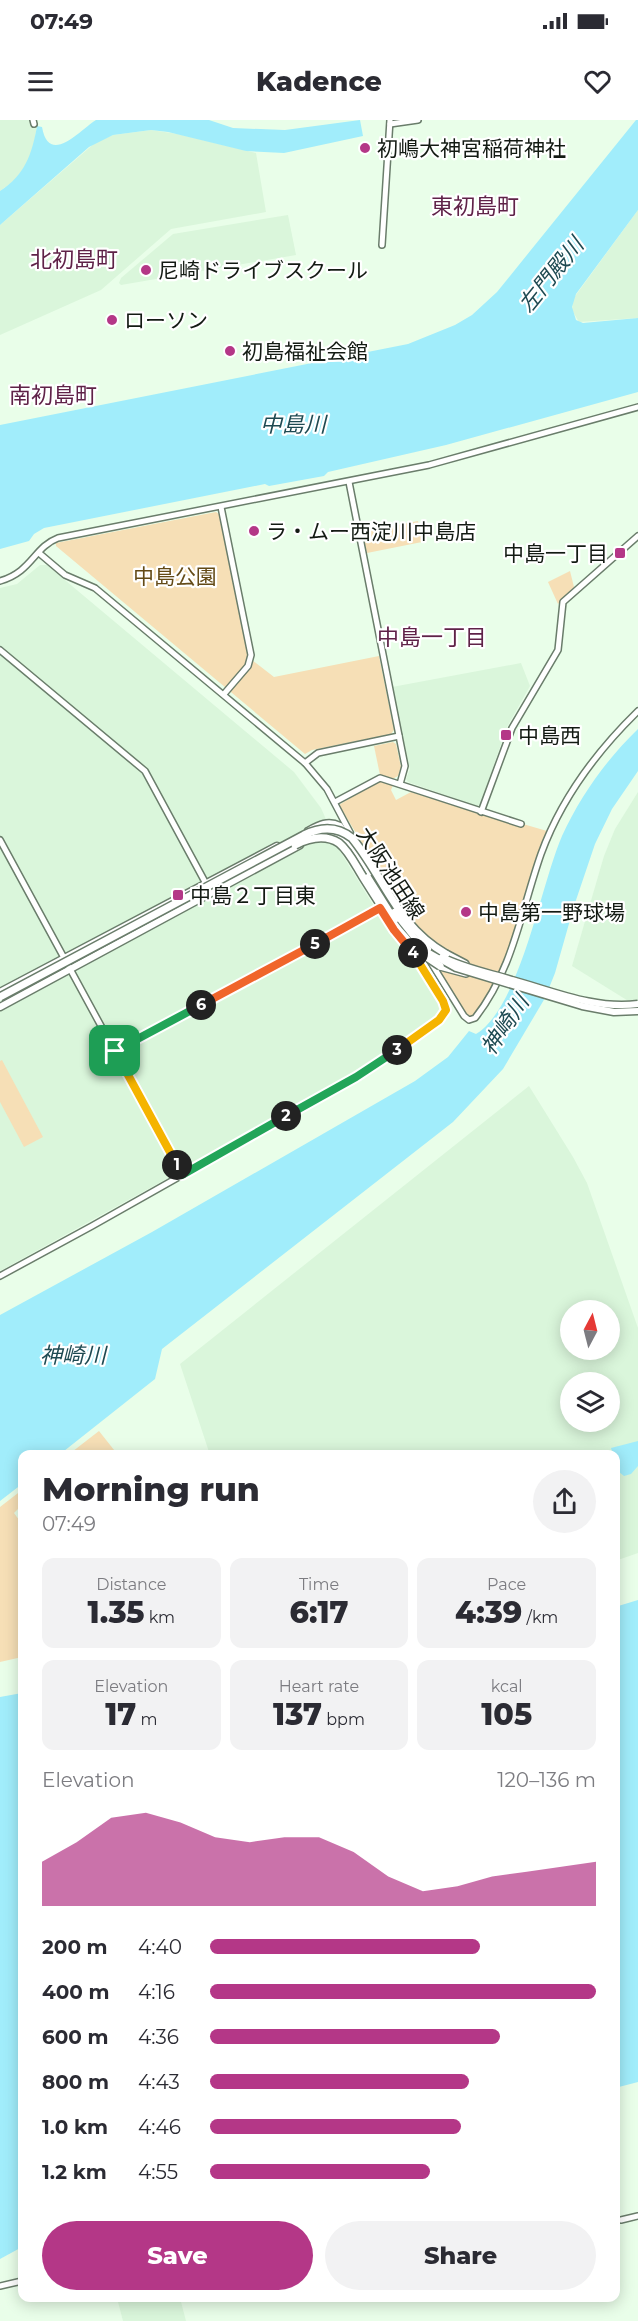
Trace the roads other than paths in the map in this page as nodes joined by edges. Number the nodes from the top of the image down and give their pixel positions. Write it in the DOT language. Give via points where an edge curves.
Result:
graph roads {
  1 [pos="418,120"];
  2 [pos="390,122"];
  3 [pos="382,245"];
  4 [pos="638,406"];
  5 [pos="349,482"];
  6 [pos="221,507"];
  7 [pos="638,536"];
  8 [pos="39,553"];
  9 [pos="0,581"];
  10 [pos="0,650"];
  11 [pos="224,694"];
  12 [pos="638,711"];
  13 [pos="399,736"];
  14 [pos="305,763"];
  15 [pos="400,784"];
  16 [pos="335,802"];
  17 [pos="481,812"];
  18 [pos="521,824"];
  19 [pos="0,840"];
  20 [pos="350,858"];
  21 [pos="370,876"];
  22 [pos="205,884"];
  23 [pos="211,893"];
  24 [pos="380,908"];
  25 [pos="64,959"];
  26 [pos="71,968"];
  27 [pos="486,975"];
  28 [pos="0,992"];
  29 [pos="0,998"];
  30 [pos="638,1004"];
  31 [pos="0,1005"];
  32 [pos="638,1011"];
  33 [pos="115,1051"];
  34 [pos="182,1175"];
  35 [pos="0,1276"];
  36 [pos="638,2216"];
  37 [pos="621,2220"];
  38 [pos="18,2283"];
  39 [pos="0,2286"];
  1 -- 2 [label="street"];
  2 -- 3 [label="street"];
  4 -- 5 [label="street" via="429,465"];
  5 -- 6 [label="street"];
  5 -- 13 [label="street"];
  6 -- 8 [label="street" via="58,538"];
  6 -- 11 [label="street" via="251,655 248,666"];
  7 -- 17 [label="street" via="564,600 558,650 512,728"];
  8 -- 9 [label="street" via="21,572"];
  8 -- 11 [label="street" via="65,575 95,588"];
  10 -- 22 [label="street" via="146,771"];
  11 -- 14 [label="street"];
  12 -- 16 [label="street" via="607,743 561,809 542,853 506,966 473,1019 464,1016 359,849"];
  13 -- 14 [label="street" via="318,753"];
  13 -- 15 [label="street" via="405,766"];
  14 -- 16 [label="street"];
  15 -- 16 [label="street" via="376,778"];
  15 -- 17 [label="street"];
  17 -- 18 [label="street"];
  19 -- 25 [label="street"];
  20 -- 24 [label="street"];
  21 -- 22 [label="main road, 大阪池田線" via="342,828 327,823"];
  21 -- 23 [label="main road, 大阪池田線" via="344,838 326,833"];
  21 -- 27 [label="main road, 大阪池田線, bridge" via="402,923 422,944 444,959"];
  22 -- 23 [label="street"];
  22 -- 25 [label="main road, 大阪池田線"];
  23 -- 26 [label="main road, 大阪池田線"];
  24 -- 33 [label="street"];
  24 -- 34 [label="street" via="443,1001 446,1010 442,1017 356,1077"];
  25 -- 26 [label="street"];
  25 -- 28 [label="main road, 大阪池田線"];
  26 -- 31 [label="main road, 大阪池田線"];
  26 -- 33 [label="street"];
  27 -- 29 [label="highway, bridge" via="424,940 404,919 352,838 325,828 309,832"];
  27 -- 30 [label="main road, 大阪池田線, bridge" via="595,1003"];
  27 -- 31 [label="highway, bridge" via="446,968 413,947 392,923 344,848 315,837"];
  27 -- 32 [label="main road, 大阪池田線, bridge" via="598,1010"];
  33 -- 34 [label="street"];
  34 -- 35 [label="street"];
  36 -- 37 [label="street"];
  38 -- 39 [label="street"];
}
